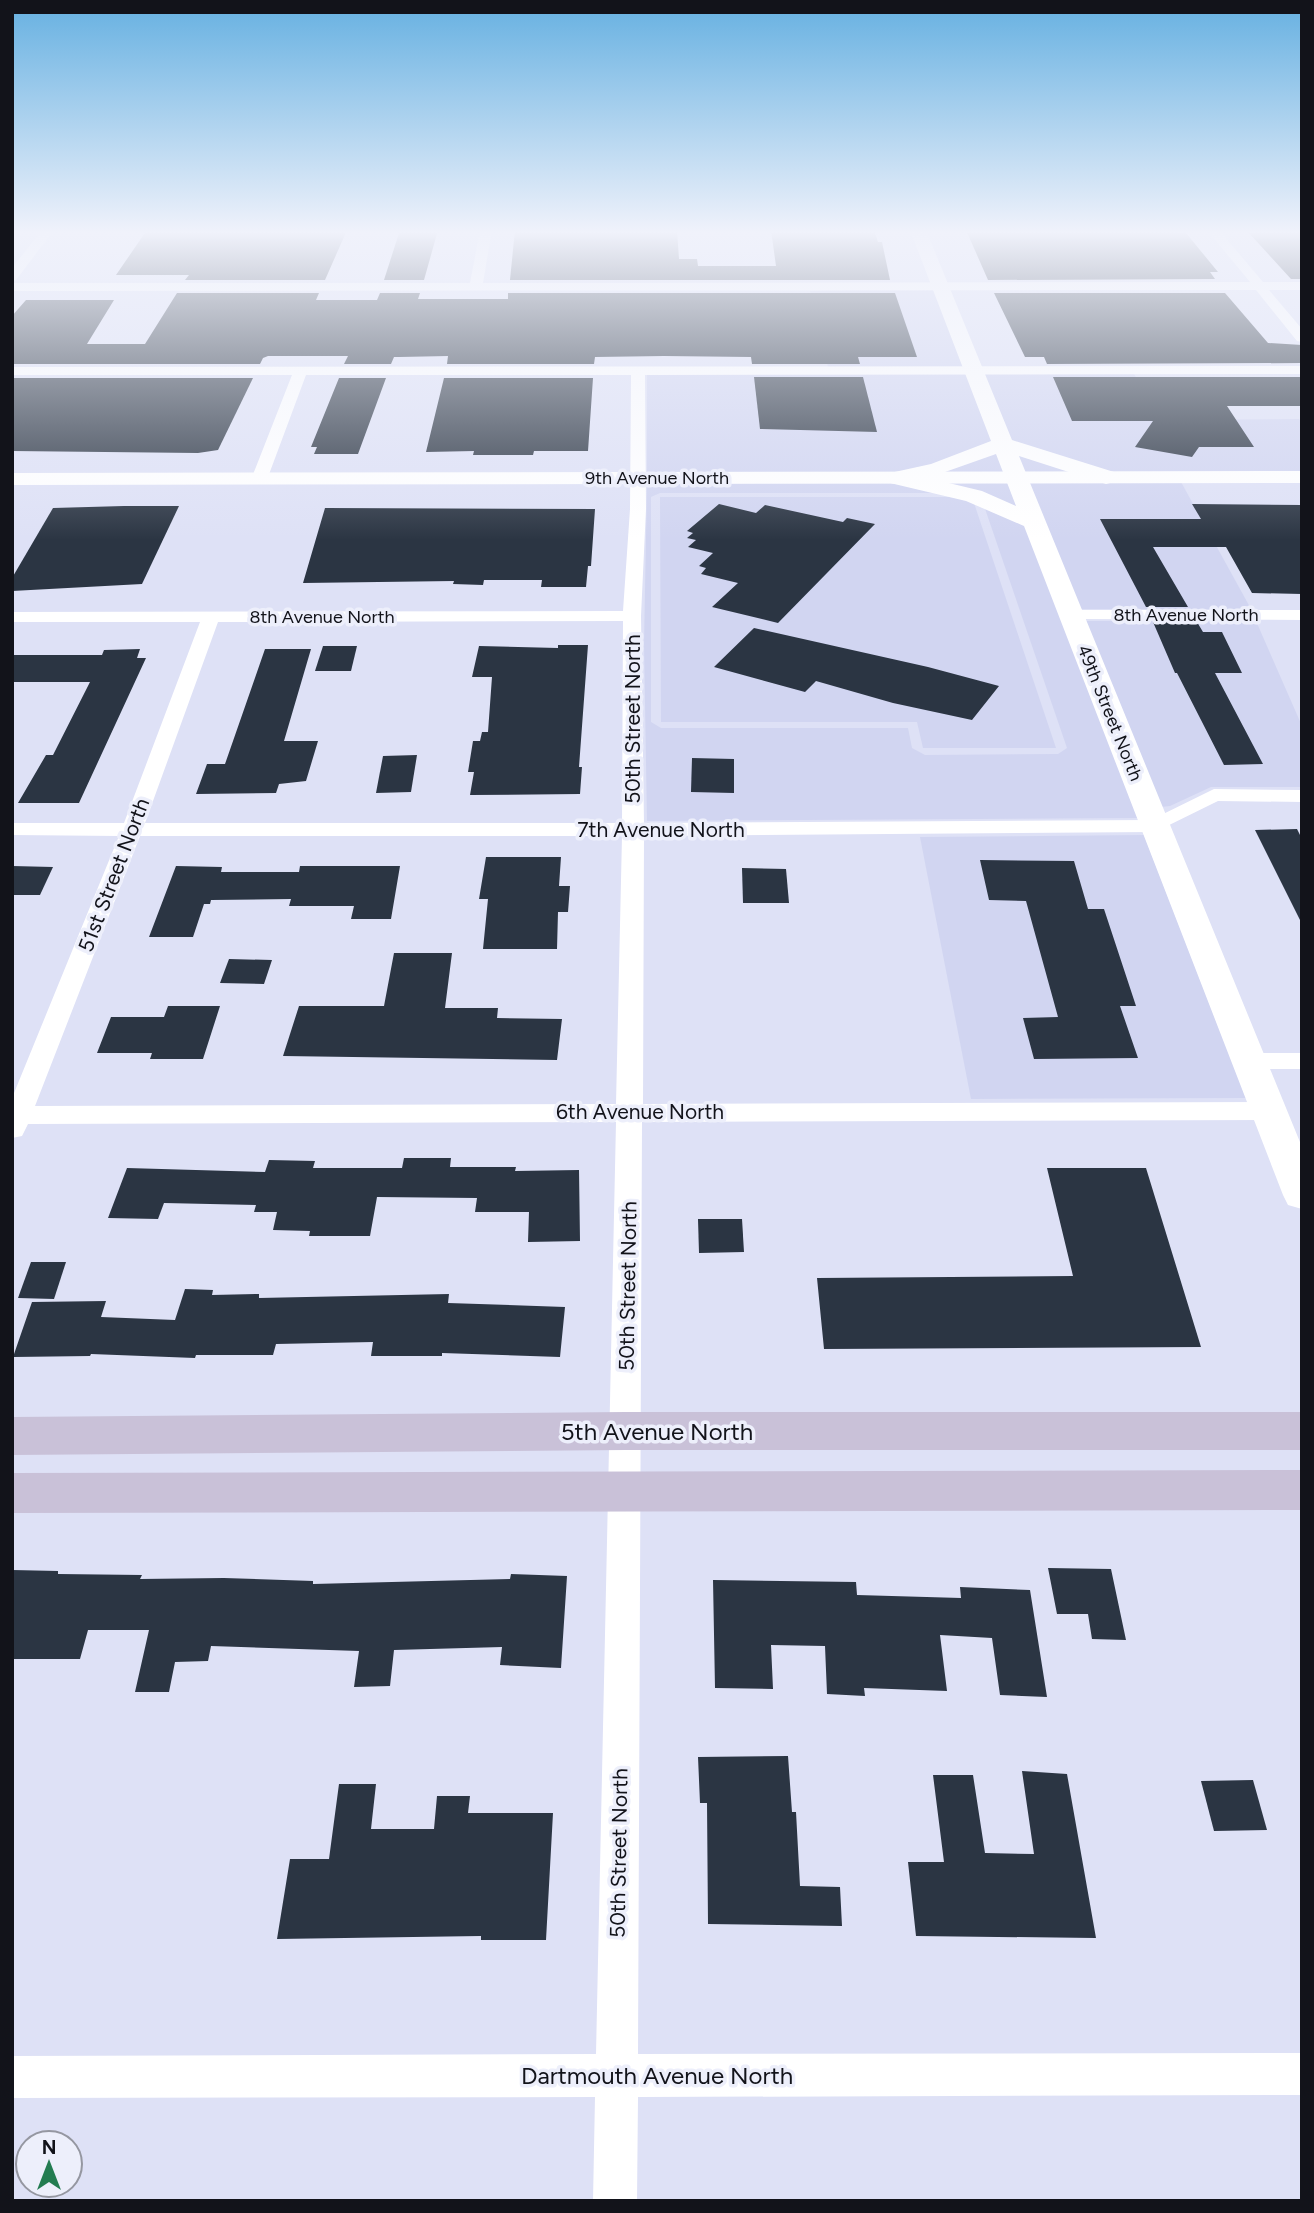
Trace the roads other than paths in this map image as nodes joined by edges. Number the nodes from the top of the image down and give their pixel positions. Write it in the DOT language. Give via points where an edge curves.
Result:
graph roads {
  1 [pos="959,333"];
  2 [pos="973,370"];
  3 [pos="1302,370"];
  4 [pos="12,371"];
  5 [pos="301,371"];
  6 [pos="638,371"];
  7 [pos="1003,444"];
  8 [pos="260,477"];
  9 [pos="1016,477"];
  10 [pos="1105,477"];
  11 [pos="1302,477"];
  12 [pos="637,478"];
  13 [pos="898,478"];
  14 [pos="12,479"];
  15 [pos="1034,521"];
  16 [pos="1071,615"];
  17 [pos="1302,615"];
  18 [pos="632,616"];
  19 [pos="12,617"];
  20 [pos="211,617"];
  21 [pos="1302,796"];
  22 [pos="1155,827"];
  23 [pos="12,829"];
  24 [pos="132,829"];
  25 [pos="633,830"];
  26 [pos="1248,1061"];
  27 [pos="1302,1061"];
  28 [pos="1268,1111"];
  29 [pos="630,1112"];
  30 [pos="14,1120"];
  31 [pos="1302,1195"];
  32 [pos="626,1431"];
  33 [pos="1302,1431"];
  34 [pos="12,1436"];
  35 [pos="1302,1490"];
  36 [pos="625,1492"];
  37 [pos="12,1493"];
  38 [pos="1302,2074"];
  39 [pos="615,2076"];
  40 [pos="12,2077"];
  41 [pos="615,2201"];
  1 -- 2 [label="main road, 49th Street North"];
  2 -- 3 [label="street"];
  2 -- 6 [label="street"];
  2 -- 7 [label="main road, 49th Street North"];
  4 -- 5 [label="street"];
  5 -- 6 [label="street"];
  5 -- 8 [label="street"];
  6 -- 12 [label="street, 50th Street North"];
  7 -- 9 [label="main road, 49th Street North"];
  7 -- 10 [label="main road"];
  7 -- 13 [label="main road" via="960,462"];
  8 -- 12 [label="street, 9th Avenue North"];
  8 -- 14 [label="street, 9th Avenue North"];
  9 -- 10 [label="street, 9th Avenue North"];
  9 -- 13 [label="street, 9th Avenue North"];
  9 -- 15 [label="main road, 49th Street North"];
  10 -- 11 [label="street, 9th Avenue North"];
  12 -- 13 [label="street, 9th Avenue North"];
  12 -- 18 [label="street, 50th Street North"];
  13 -- 15 [label="main road" via="974,496"];
  15 -- 16 [label="main road, 49th Street North"];
  16 -- 17 [label="street, 8th Avenue North"];
  16 -- 22 [label="main road, 49th Street North"];
  18 -- 20 [label="street, 8th Avenue North"];
  18 -- 25 [label="street, 50th Street North"];
  19 -- 20 [label="street, 8th Avenue North"];
  20 -- 24 [label="street, 51st Street North"];
  21 -- 22 [label="street, 7th Avenue North" via="1214,795"];
  22 -- 25 [label="street, 7th Avenue North"];
  22 -- 26 [label="main road, 49th Street North"];
  23 -- 24 [label="street, 7th Avenue North"];
  24 -- 25 [label="street, 7th Avenue North"];
  24 -- 30 [label="street, 51st Street North"];
  25 -- 29 [label="street, 50th Street North"];
  26 -- 27 [label="street"];
  26 -- 28 [label="main road, 49th Street North"];
  28 -- 29 [label="street, 6th Avenue North"];
  28 -- 31 [label="main road, 49th Street North"];
  29 -- 30 [label="street, 6th Avenue North"];
  29 -- 32 [label="street, 50th Street North"];
  32 -- 33 [label="main road, 5th Avenue North"];
  32 -- 34 [label="main road, 5th Avenue North"];
  32 -- 36 [label="street, 50th Street North"];
  35 -- 36 [label="main road"];
  36 -- 37 [label="main road"];
  36 -- 39 [label="street, 50th Street North"];
  38 -- 39 [label="street, Dartmouth Avenue North"];
  39 -- 40 [label="street, Dartmouth Avenue North"];
  39 -- 41 [label="street, 50th Street North"];
}
